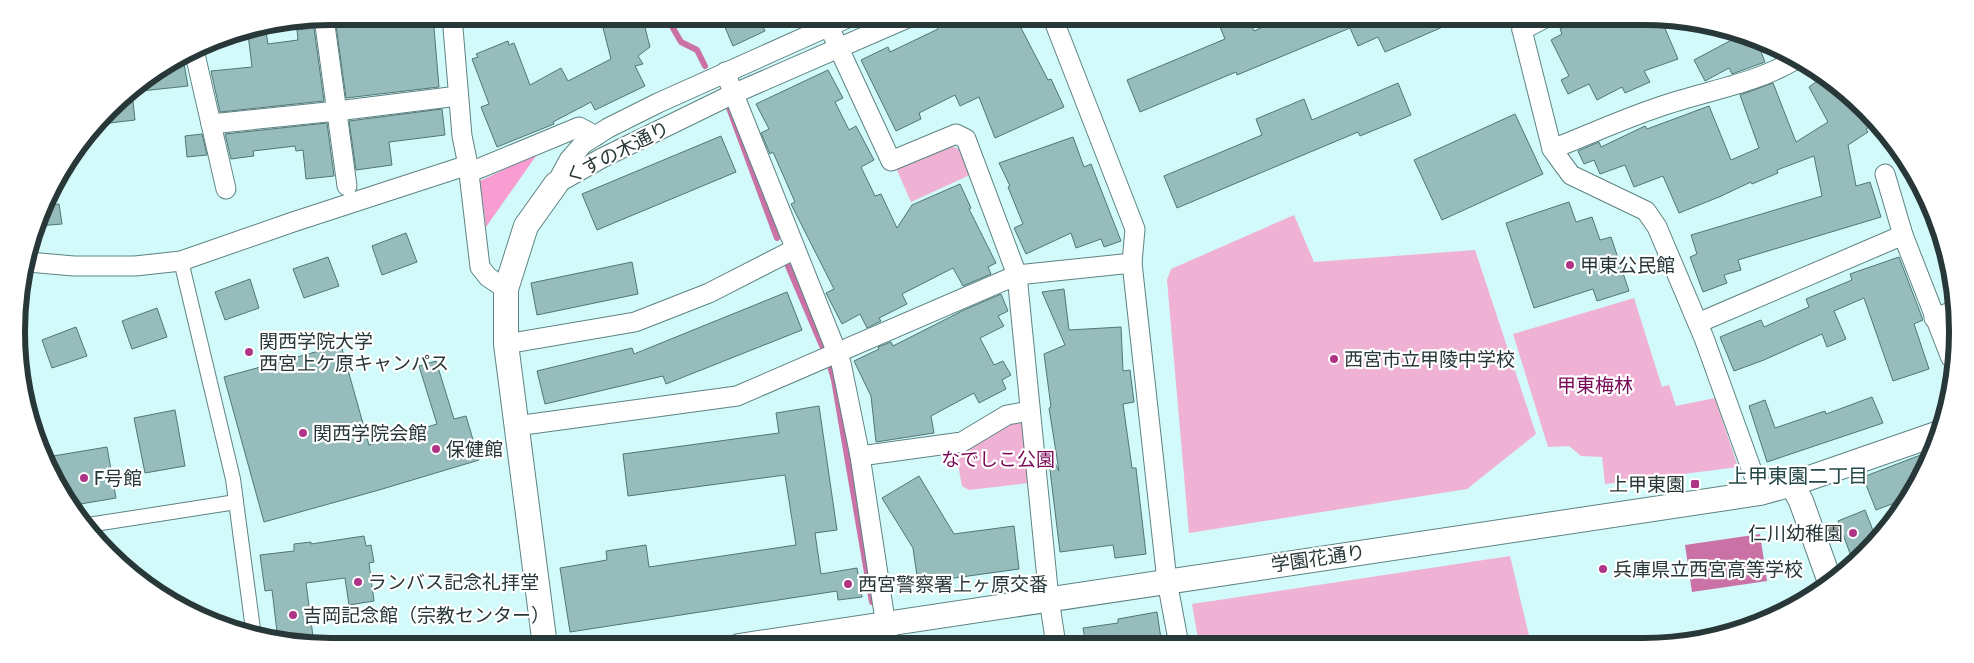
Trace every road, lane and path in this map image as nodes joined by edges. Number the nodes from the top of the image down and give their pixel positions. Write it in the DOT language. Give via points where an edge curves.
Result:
graph roads {
  1 [pos="325,25"];
  2 [pos="453,25"];
  3 [pos="832,25"];
  4 [pos="892,25"];
  5 [pos="1056,25"];
  6 [pos="1520,25"];
  7 [pos="828,27"];
  8 [pos="839,49"];
  9 [pos="196,57"];
  10 [pos="1790,63"];
  11 [pos="724,72"];
  12 [pos="733,94"];
  13 [pos="458,96"];
  14 [pos="337,111"];
  15 [pos="212,124"];
  16 [pos="596,136"];
  17 [pos="1552,149"];
  18 [pos="468,169"];
  19 [pos="1886,174"];
  20 [pos="556,184"];
  21 [pos="347,186"];
  22 [pos="226,189"];
  23 [pos="1903,235"];
  24 [pos="795,249"];
  25 [pos="181,261"];
  26 [pos="33,262"];
  27 [pos="1132,264"];
  28 [pos="1017,275"];
  29 [pos="506,289"];
  30 [pos="1948,314"];
  31 [pos="1934,318"];
  32 [pos="1698,323"];
  33 [pos="506,344"];
  34 [pos="1948,351"];
  35 [pos="837,353"];
  36 [pos="1030,411"];
  37 [pos="516,426"];
  38 [pos="1931,436"];
  39 [pos="860,456"];
  40 [pos="1792,484"];
  41 [pos="1760,493"];
  42 [pos="236,502"];
  43 [pos="93,524"];
  44 [pos="1828,576"];
  45 [pos="1167,581"];
  46 [pos="1049,599"];
  47 [pos="253,628"];
  48 [pos="887,634"];
  49 [pos="544,638"];
  50 [pos="838,638"];
  51 [pos="1055,638"];
  52 [pos="1178,638"];
  1 -- 14 [label="street"];
  2 -- 13 [label="street"];
  3 -- 7 [label="street, くすの木通り"];
  4 -- 8 [label="street, くすの木通り"];
  5 -- 27 [label="street" via="1135,229"];
  6 -- 17 [label="street"];
  7 -- 8 [label="street"];
  7 -- 11 [label="street, くすの木通り"];
  8 -- 12 [label="street, くすの木通り"];
  8 -- 28 [label="street" via="891,161 956,134 966,139"];
  9 -- 15 [label="street"];
  10 -- 17 [label="street" via="1719,91 1660,106"];
  11 -- 12 [label="street"];
  11 -- 16 [label="street, くすの木通り"];
  12 -- 20 [label="street, くすの木通り"];
  12 -- 24 [label="street"];
  13 -- 14 [label="street"];
  13 -- 18 [label="street"];
  14 -- 15 [label="street"];
  14 -- 21 [label="street"];
  15 -- 22 [label="street"];
  16 -- 18 [label="street" via="579,127"];
  16 -- 20 [label="street, くすの木通り" via="568,160"];
  17 -- 32 [label="street" via="1571,175 1646,211 1657,227"];
  18 -- 25 [label="street" via="293,222"];
  18 -- 29 [label="street" via="480,267"];
  19 -- 23 [label="street"];
  20 -- 29 [label="street" via="526,226"];
  23 -- 31 [label="street"];
  23 -- 32 [label="street"];
  24 -- 33 [label="street" via="709,293 635,322"];
  24 -- 35 [label="street"];
  25 -- 26 [label="street" via="135,266"];
  25 -- 42 [label="street"];
  27 -- 28 [label="street"];
  27 -- 45 [label="street"];
  28 -- 35 [label="street"];
  28 -- 36 [label="street"];
  29 -- 33 [label="street"];
  30 -- 31 [label="street"];
  31 -- 34 [label="street"];
  32 -- 41 [label="street"];
  33 -- 37 [label="street"];
  35 -- 37 [label="street" via="737,396"];
  35 -- 39 [label="street"];
  36 -- 39 [label="street" via="1007,415 962,442"];
  36 -- 46 [label="street"];
  37 -- 49 [label="street"];
  38 -- 40 [label="street, 学園花通り"];
  39 -- 48 [label="street"];
  40 -- 41 [label="street, 学園花通り"];
  40 -- 44 [label="street" via="1801,500"];
  41 -- 45 [label="street, 学園花通り"];
  42 -- 43 [label="street"];
  42 -- 47 [label="street"];
  45 -- 46 [label="street, 学園花通り"];
  45 -- 52 [label="street"];
  46 -- 48 [label="street, 学園花通り"];
  46 -- 51 [label="street"];
  48 -- 50 [label="street, 学園花通り"];
}
